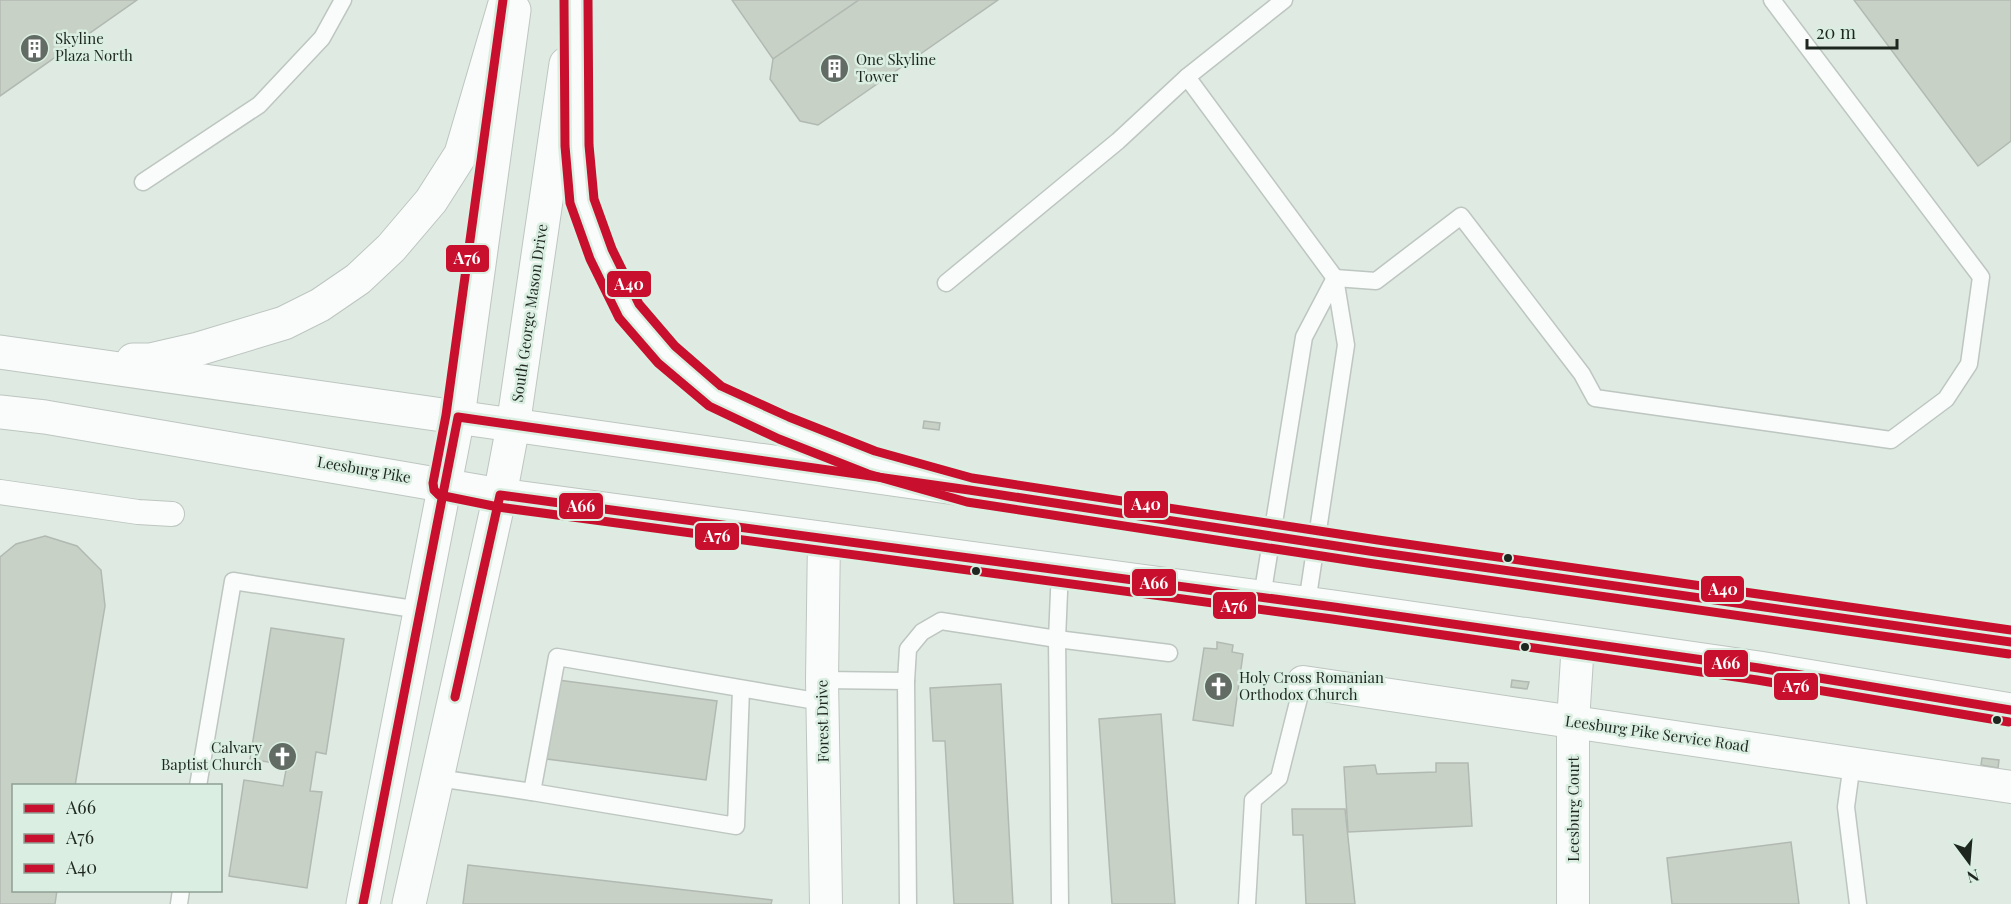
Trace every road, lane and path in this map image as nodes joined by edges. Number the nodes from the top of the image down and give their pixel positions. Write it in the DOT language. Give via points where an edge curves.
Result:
graph roads {
  1 [pos="343,0"];
  2 [pos="506,0"];
  3 [pos="515,0"];
  4 [pos="1284,0"];
  5 [pos="1772,0"];
  6 [pos="575,4"];
  7 [pos="1187,77"];
  8 [pos="143,182"];
  9 [pos="1335,278"];
  10 [pos="946,283"];
  11 [pos="0,352"];
  12 [pos="84,363"];
  13 [pos="0,412"];
  14 [pos="458,417"];
  15 [pos="513,426"];
  16 [pos="445,484"];
  17 [pos="969,490"];
  18 [pos="0,492"];
  19 [pos="500,495"];
  20 [pos="172,514"];
  21 [pos="1272,537"];
  22 [pos="824,538"];
  23 [pos="1316,543"];
  24 [pos="1059,569"];
  25 [pos="1262,597"];
  26 [pos="1307,603"];
  27 [pos="420,610"];
  28 [pos="1057,639"];
  29 [pos="1578,642"];
  30 [pos="2011,642"];
  31 [pos="1169,653"];
  32 [pos="906,681"];
  33 [pos="1304,682"];
  34 [pos="741,689"];
  35 [pos="822,691"];
  36 [pos="2011,710"];
  37 [pos="1573,722"];
  38 [pos="1852,764"];
  39 [pos="438,778"];
  40 [pos="198,784"];
  41 [pos="2011,787"];
  42 [pos="532,792"];
  43 [pos="363,904"];
  44 [pos="409,904"];
  45 [pos="826,904"];
  46 [pos="908,904"];
  47 [pos="1060,904"];
  48 [pos="1247,904"];
  49 [pos="1573,904"];
  50 [pos="1858,904"];
  1 -- 8 [label="lane" via="322,38 259,105"];
  2 -- 12 [label="main road" via="461,154 431,201 358,279 320,306 242,337 150,360"];
  3 -- 14 [label="main road"];
  4 -- 7 [label="lane"];
  5 -- 9 [label="lane" via="1981,277 1969,364 1946,399 1891,440 1595,398 1582,374 1461,216 1376,281"];
  6 -- 15 [label="main road, South George Mason Drive"];
  6 -- 17 [label="main road" via="577,146 582,202 601,254 629,311 666,355 716,396 872,462"];
  7 -- 9 [label="lane"];
  7 -- 10 [label="lane" via="1118,141"];
  9 -- 21 [label="lane" via="1304,337"];
  9 -- 23 [label="lane" via="1346,345"];
  11 -- 12 [label="main road"];
  12 -- 14 [label="main road"];
  13 -- 16 [label="main road, Leesburg Pike"];
  14 -- 15 [label="main road"];
  14 -- 16 [label="main road"];
  15 -- 17 [label="main road"];
  15 -- 19 [label="main road, South George Mason Drive"];
  16 -- 19 [label="main road, Leesburg Pike"];
  16 -- 27 [label="main road"];
  17 -- 21 [label="main road"];
  18 -- 20 [label="street"];
  19 -- 22 [label="main road, Leesburg Pike"];
  19 -- 39 [label="main road, South George Mason Drive"];
  21 -- 23 [label="main road"];
  21 -- 25 [label="lane"];
  22 -- 24 [label="main road, Leesburg Pike"];
  22 -- 35 [label="street, Forest Drive"];
  23 -- 26 [label="lane"];
  23 -- 30 [label="main road"];
  24 -- 25 [label="main road, Leesburg Pike"];
  24 -- 28 [label="lane"];
  25 -- 26 [label="main road, Leesburg Pike"];
  26 -- 29 [label="main road, Leesburg Pike"];
  27 -- 40 [label="lane" via="233,581"];
  27 -- 43 [label="main road"];
  28 -- 31 [label="lane"];
  28 -- 32 [label="lane" via="941,621 922,632 908,649"];
  28 -- 47 [label="lane"];
  29 -- 36 [label="main road, Leesburg Pike"];
  29 -- 37 [label="street, Leesburg Court"];
  32 -- 35 [label="lane"];
  32 -- 46 [label="lane"];
  33 -- 37 [label="street, Leesburg Pike Service Road"];
  33 -- 48 [label="lane" via="1279,778 1253,800"];
  34 -- 35 [label="lane"];
  34 -- 42 [label="lane" via="557,657"];
  34 -- 42 [label="lane" via="736,826"];
  35 -- 45 [label="street, Forest Drive"];
  37 -- 38 [label="street, Leesburg Pike Service Road"];
  37 -- 49 [label="street, Leesburg Court"];
  38 -- 41 [label="street, Leesburg Pike Service Road"];
  38 -- 50 [label="lane" via="1846,807"];
  39 -- 42 [label="lane"];
  39 -- 44 [label="main road, South George Mason Drive"];
}
